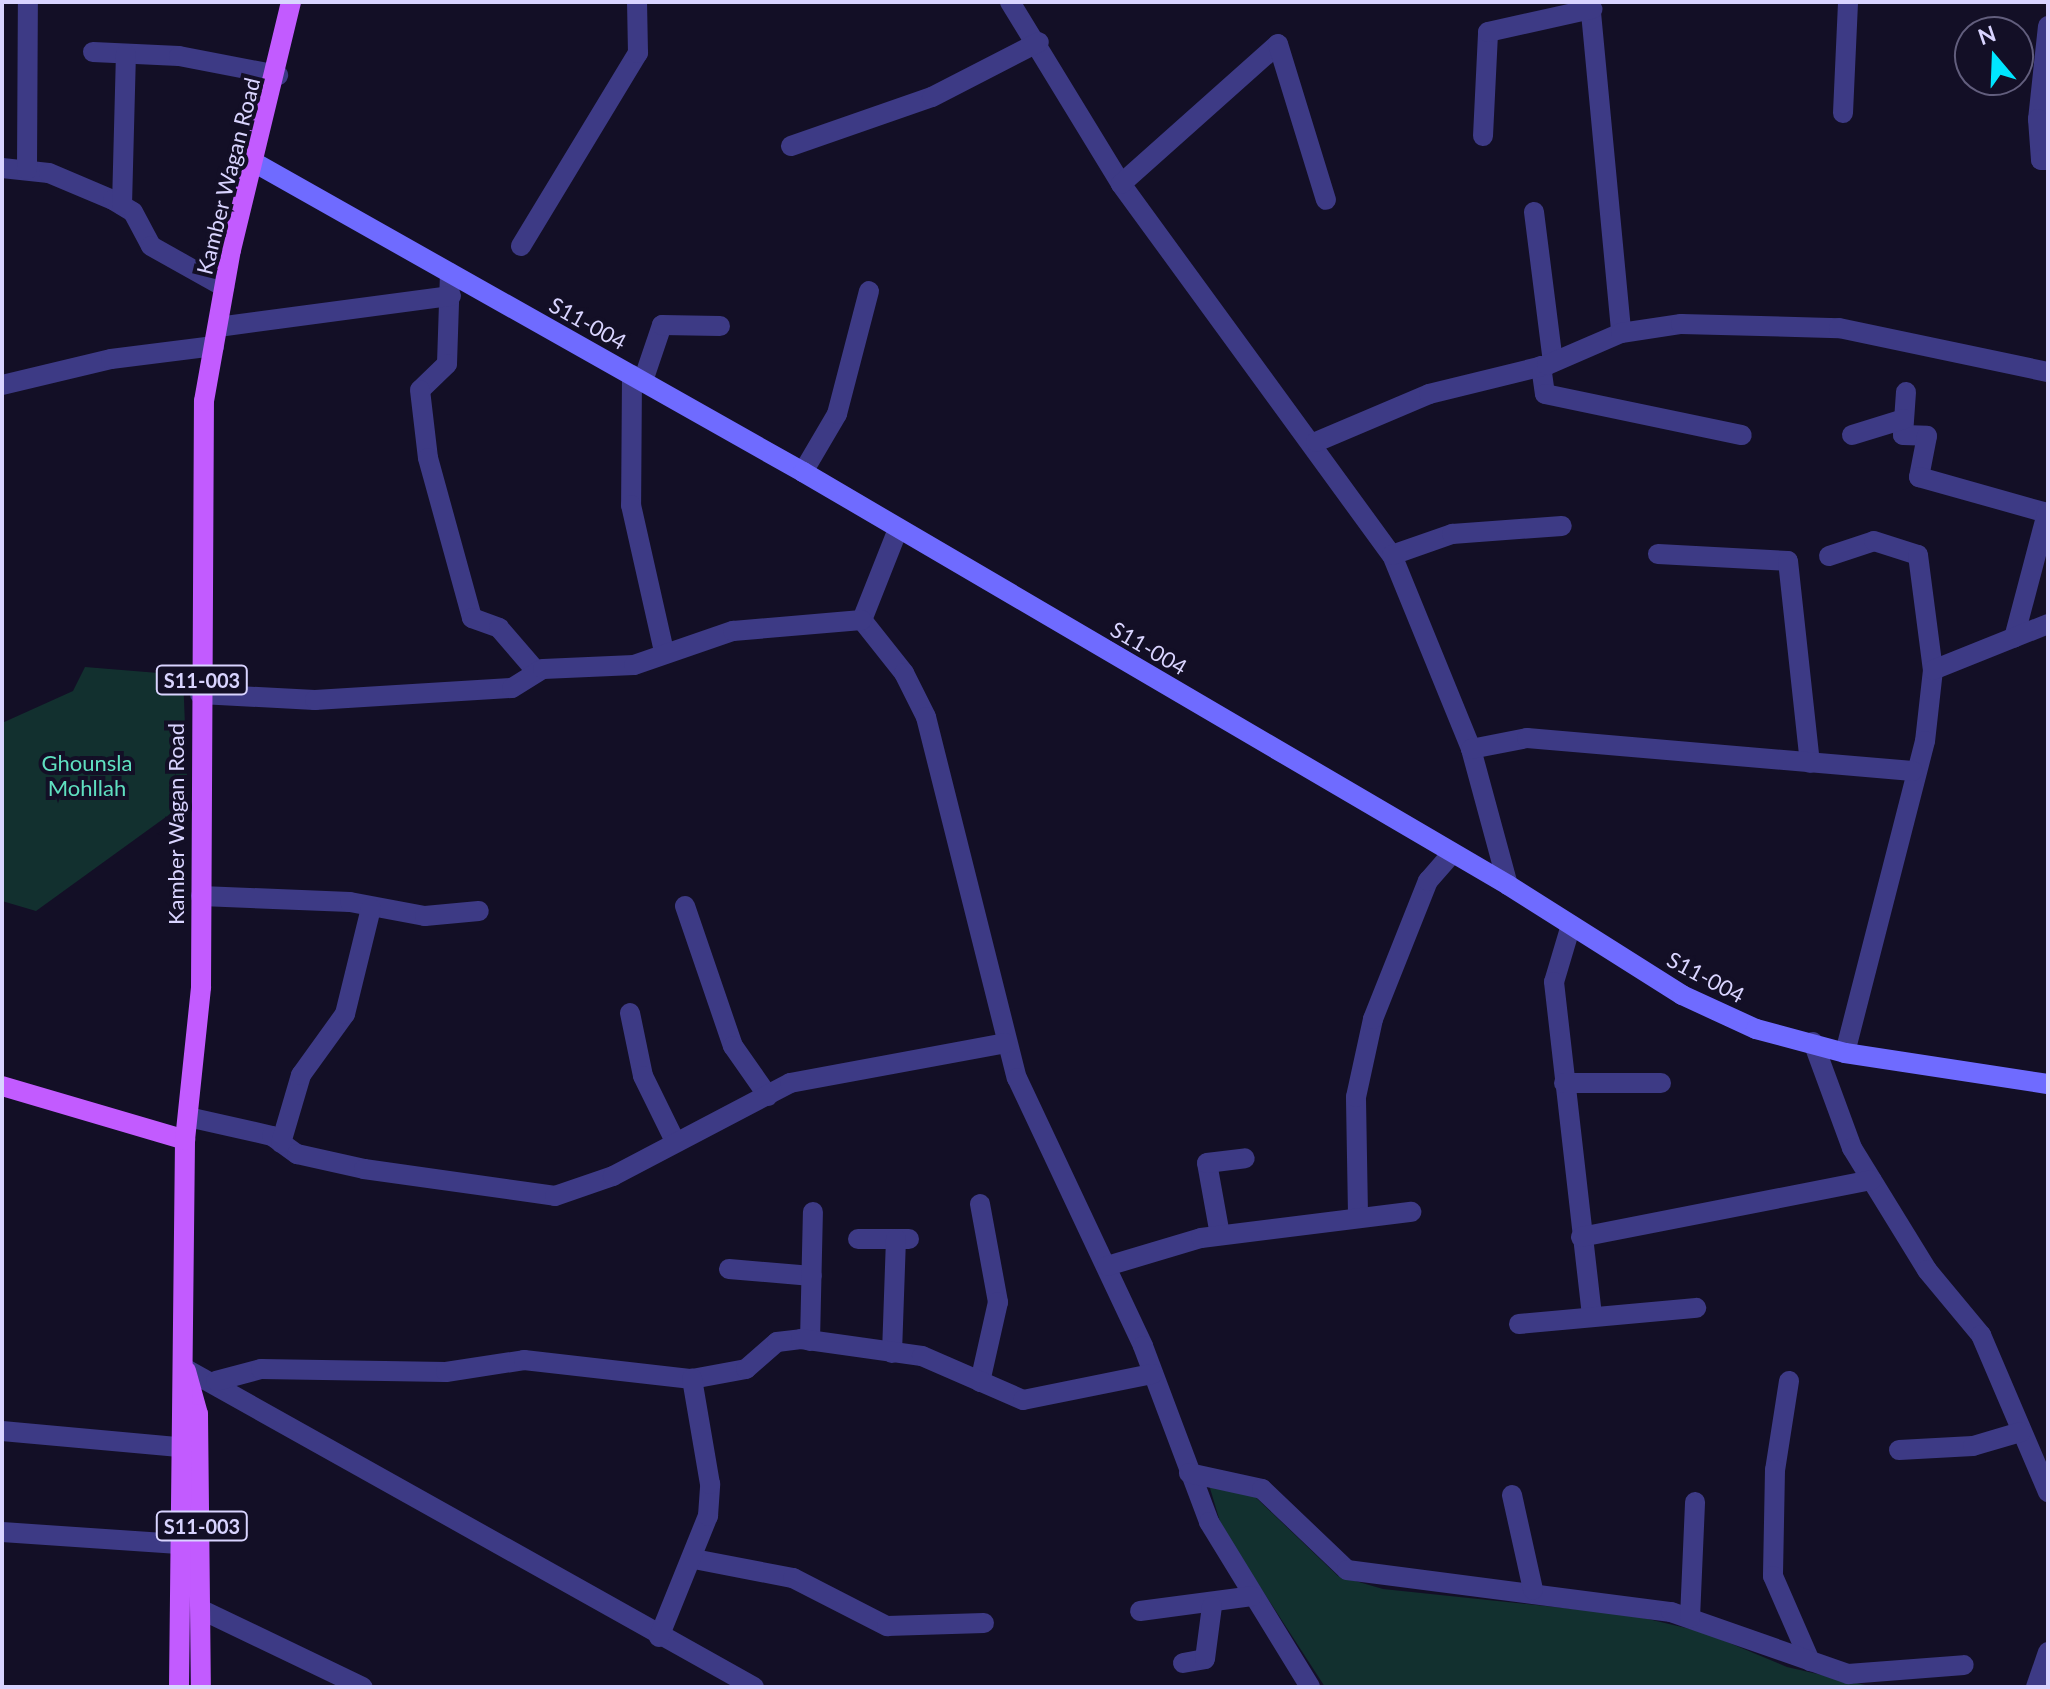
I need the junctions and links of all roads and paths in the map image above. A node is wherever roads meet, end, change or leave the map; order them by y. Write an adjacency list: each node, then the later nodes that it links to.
1 (28, 2): 18 (street)
2 (291, 2): 11 (main road, Kamber Wagan Road / S11-003)
3 (637, 2): 23 (street)
4 (1010, 2): 8 (street)
5 (1848, 2): 12 (street)
6 (1591, 6): 13 (street); 29 (street)
7 (2048, 26): 15 (street)
8 (1039, 42): 14 (street); 19 (street)
9 (93, 52): 10 (street)
10 (126, 54): 11 (street); 21 (street)
11 (278, 75): 16 (main road, Kamber Wagan Road / S11-003)
12 (1843, 113)
13 (1483, 136)
14 (791, 146)
15 (2048, 160)
16 (257, 164): 24 (street, S11-004); 25 (main road, Kamber Wagan Road / S11-003)
17 (2, 168): 18 (street)
18 (27, 170): 21 (street)
19 (1121, 184): 20 (street); 39 (street)
20 (1326, 200)
21 (122, 205): 25 (street)
22 (1534, 212): 31 (street)
23 (521, 246)
24 (450, 273): 27 (street); 33 (street, S11-004)
25 (224, 287): 30 (main road, Kamber Wagan Road / S11-003)
26 (869, 291): 40 (street)
27 (451, 296): 30 (street); 51 (street)
28 (720, 326): 33 (street)
29 (1621, 333): 31 (street); 32 (street)
30 (216, 336): 34 (street); 52 (main road, Kamber Wagan Road / S11-003)
31 (1547, 364): 37 (street); 39 (street)
32 (2048, 372)
33 (637, 378): 40 (street, S11-004); 49 (street)
34 (2, 385)
35 (1906, 392): 36 (street)
36 (1904, 419): 38 (street); 48 (street)
37 (1742, 435)
38 (1852, 435)
39 (1316, 442): 44 (street)
40 (803, 472): 42 (street, S11-004)
41 (1562, 526): 44 (street)
42 (898, 529): 46 (street); 56 (street, S11-004)
43 (1658, 554): 54 (street)
44 (1392, 555): 53 (street)
45 (1829, 556): 50 (street)
46 (862, 620): 49 (street); 65 (street)
47 (2048, 624): 48 (street)
48 (2014, 638): 50 (street)
49 (664, 652): 51 (street)
50 (1933, 670): 55 (street)
51 (537, 672): 52 (street)
52 (200, 694): 58 (main road, Kamber Wagan Road / S11-003)
53 (1471, 749): 54 (street); 57 (street)
54 (1810, 763): 55 (street)
55 (1913, 771): 66 (street)
56 (1452, 853): 57 (street, S11-004); 81 (street)
57 (1508, 885): 62 (street, S11-004)
58 (201, 896): 60 (street); 72 (main road, Kamber Wagan Road / S11-003)
59 (685, 906): 71 (street)
60 (371, 908): 61 (street); 75 (street)
61 (479, 911)
62 (1571, 925): 64 (street, S11-004); 67 (street)
63 (630, 1013): 73 (street)
64 (1813, 1042): 66 (street, S11-004); 77 (street)
65 (1005, 1043): 71 (street); 85 (street)
66 (1845, 1053): 69 (street, S11-004)
67 (1564, 1083): 68 (street); 83 (street)
68 (1661, 1083)
69 (2048, 1084)
70 (2, 1086): 74 (main road)
71 (768, 1096): 73 (street)
72 (188, 1117): 74 (main road, Kamber Wagan Road / S11-003); 75 (street)
73 (674, 1139): 75 (street)
74 (185, 1140): 93 (main road, Kamber Wagan Road / S11-003)
75 (281, 1143)
76 (1245, 1158): 82 (street)
77 (1871, 1180): 83 (street); 100 (street)
78 (980, 1204): 98 (street)
79 (813, 1212): 87 (street)
80 (1411, 1212): 81 (street)
81 (1358, 1214): 82 (street)
82 (1220, 1235): 85 (street)
83 (1581, 1237): 89 (street)
84 (858, 1239): 92 (street)
85 (1107, 1266): 94 (street)
86 (729, 1269): 87 (street)
87 (812, 1276): 91 (street)
88 (1696, 1308): 89 (street)
89 (1592, 1317): 90 (street)
90 (1519, 1324)
91 (810, 1341): 92 (street); 95 (street)
92 (892, 1353): 98 (street)
93 (184, 1368): 96 (street); 101 (main road, Kamber Wagan Road / S11-003); 114 (main road, Kamber Wagan Road / S11-003)
94 (1152, 1374): 98 (street); 104 (street)
95 (692, 1379): 96 (street); 110 (street)
96 (216, 1381): 118 (street)
97 (1789, 1381): 120 (street)
98 (980, 1382)
99 (2, 1431): 101 (street)
100 (2021, 1432): 102 (street); 103 (street)
101 (179, 1447): 109 (main road, Kamber Wagan Road / S11-003)
102 (1899, 1450)
103 (2042, 1463): 105 (street)
104 (1189, 1473): 111 (street); 112 (street)
105 (2048, 1492)
106 (1512, 1495): 111 (street)
107 (1695, 1502): 116 (street)
108 (2, 1532): 109 (street)
109 (179, 1544): 123 (main road, Kamber Wagan Road / S11-003)
110 (694, 1559): 117 (street); 118 (street)
111 (1533, 1590): 116 (street)
112 (1252, 1596): 113 (street); 127 (street)
113 (1212, 1606): 115 (street); 121 (street)
114 (202, 1610): 124 (main road, Kamber Wagan Road / S11-003); 125 (street)
115 (1140, 1611)
116 (1690, 1618): 120 (street)
117 (984, 1623)
118 (659, 1637): 126 (street)
119 (2048, 1652): 128 (street)
120 (1810, 1661): 122 (street)
121 (1183, 1663)
122 (1964, 1665)
123 (179, 1687)
124 (201, 1687)
125 (363, 1687)
126 (754, 1687)
127 (1310, 1687)
128 (2036, 1687)

